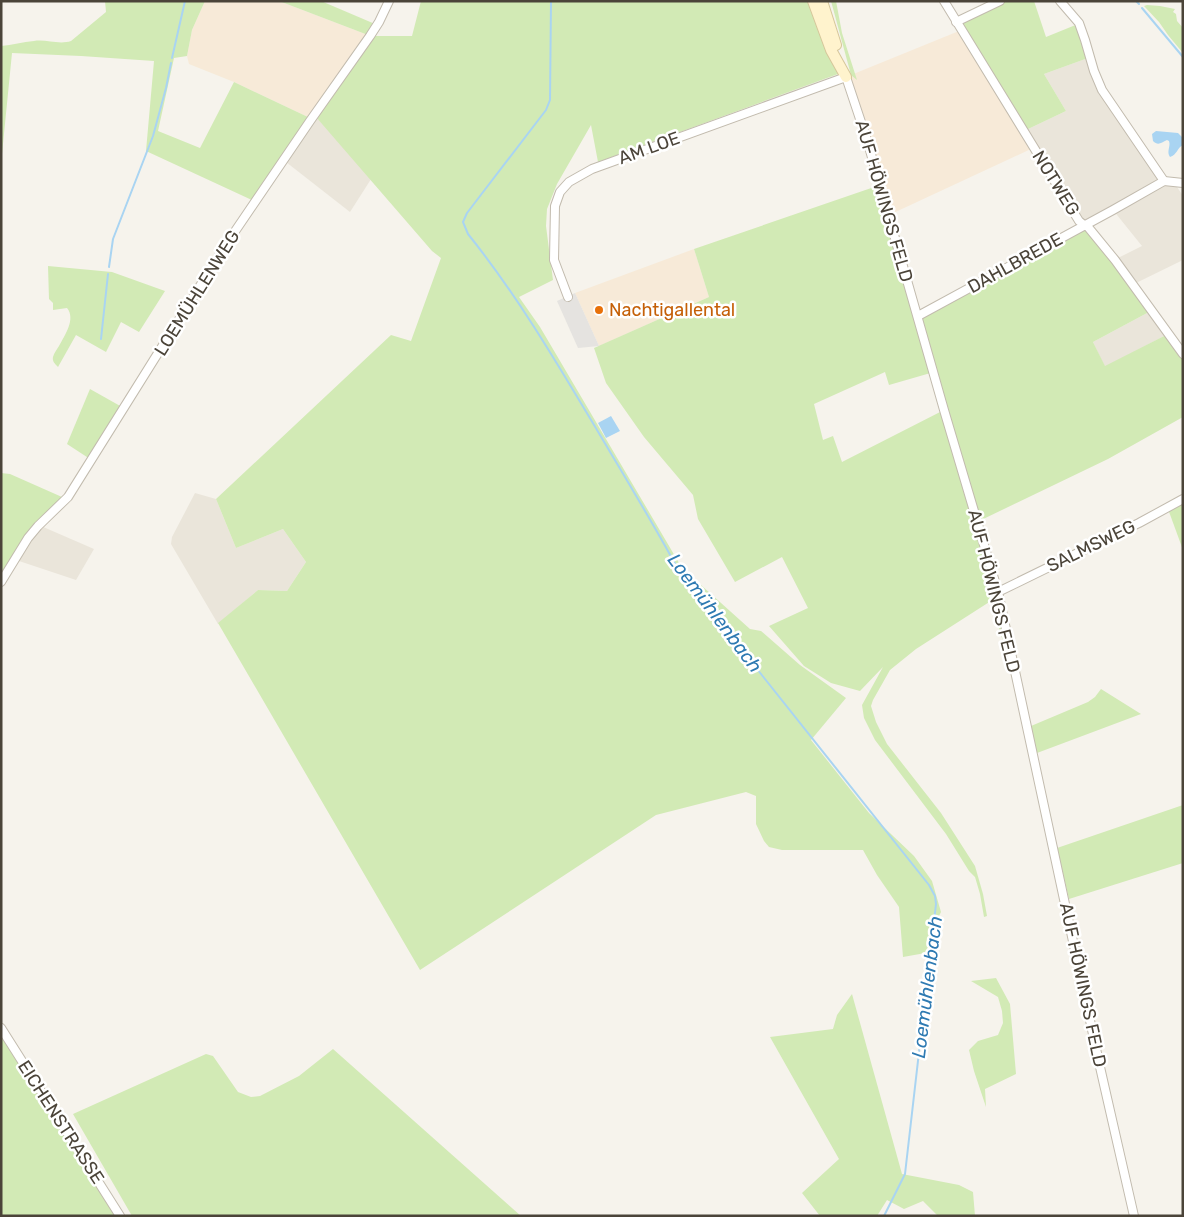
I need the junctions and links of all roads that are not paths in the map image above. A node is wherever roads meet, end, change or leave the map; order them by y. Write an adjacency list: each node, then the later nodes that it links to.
1 (389, 1): 16 (street, LOEMÜHLENWEG)
2 (813, 1): 8 (main road, AUF HÖWINGS FELD)
3 (822, 1): 8 (main road, AUF HÖWINGS FELD)
4 (944, 1): 7 (street, NOTWEG)
5 (1000, 1): 7 (street)
6 (1060, 1): 9 (street)
7 (956, 22): 11 (street, NOTWEG)
8 (846, 77): 12 (street, AM LOE); 13 (street, AUF HÖWINGS FELD)
9 (1164, 181): 10 (street); 11 (street, DAHLBREDE)
10 (1183, 183)
11 (1084, 225): 13 (street, DAHLBREDE); 14 (street, NOTWEG)
12 (568, 297)
13 (918, 316): 17 (street, AUF HÖWINGS FELD)
14 (1183, 354)
15 (1183, 500): 17 (street, SALMSWEG)
16 (1, 582)
17 (998, 592): 20 (street, AUF HÖWINGS FELD)
18 (1, 1028): 19 (street, EICHENSTRASSE)
19 (120, 1216)
20 (1134, 1216)

